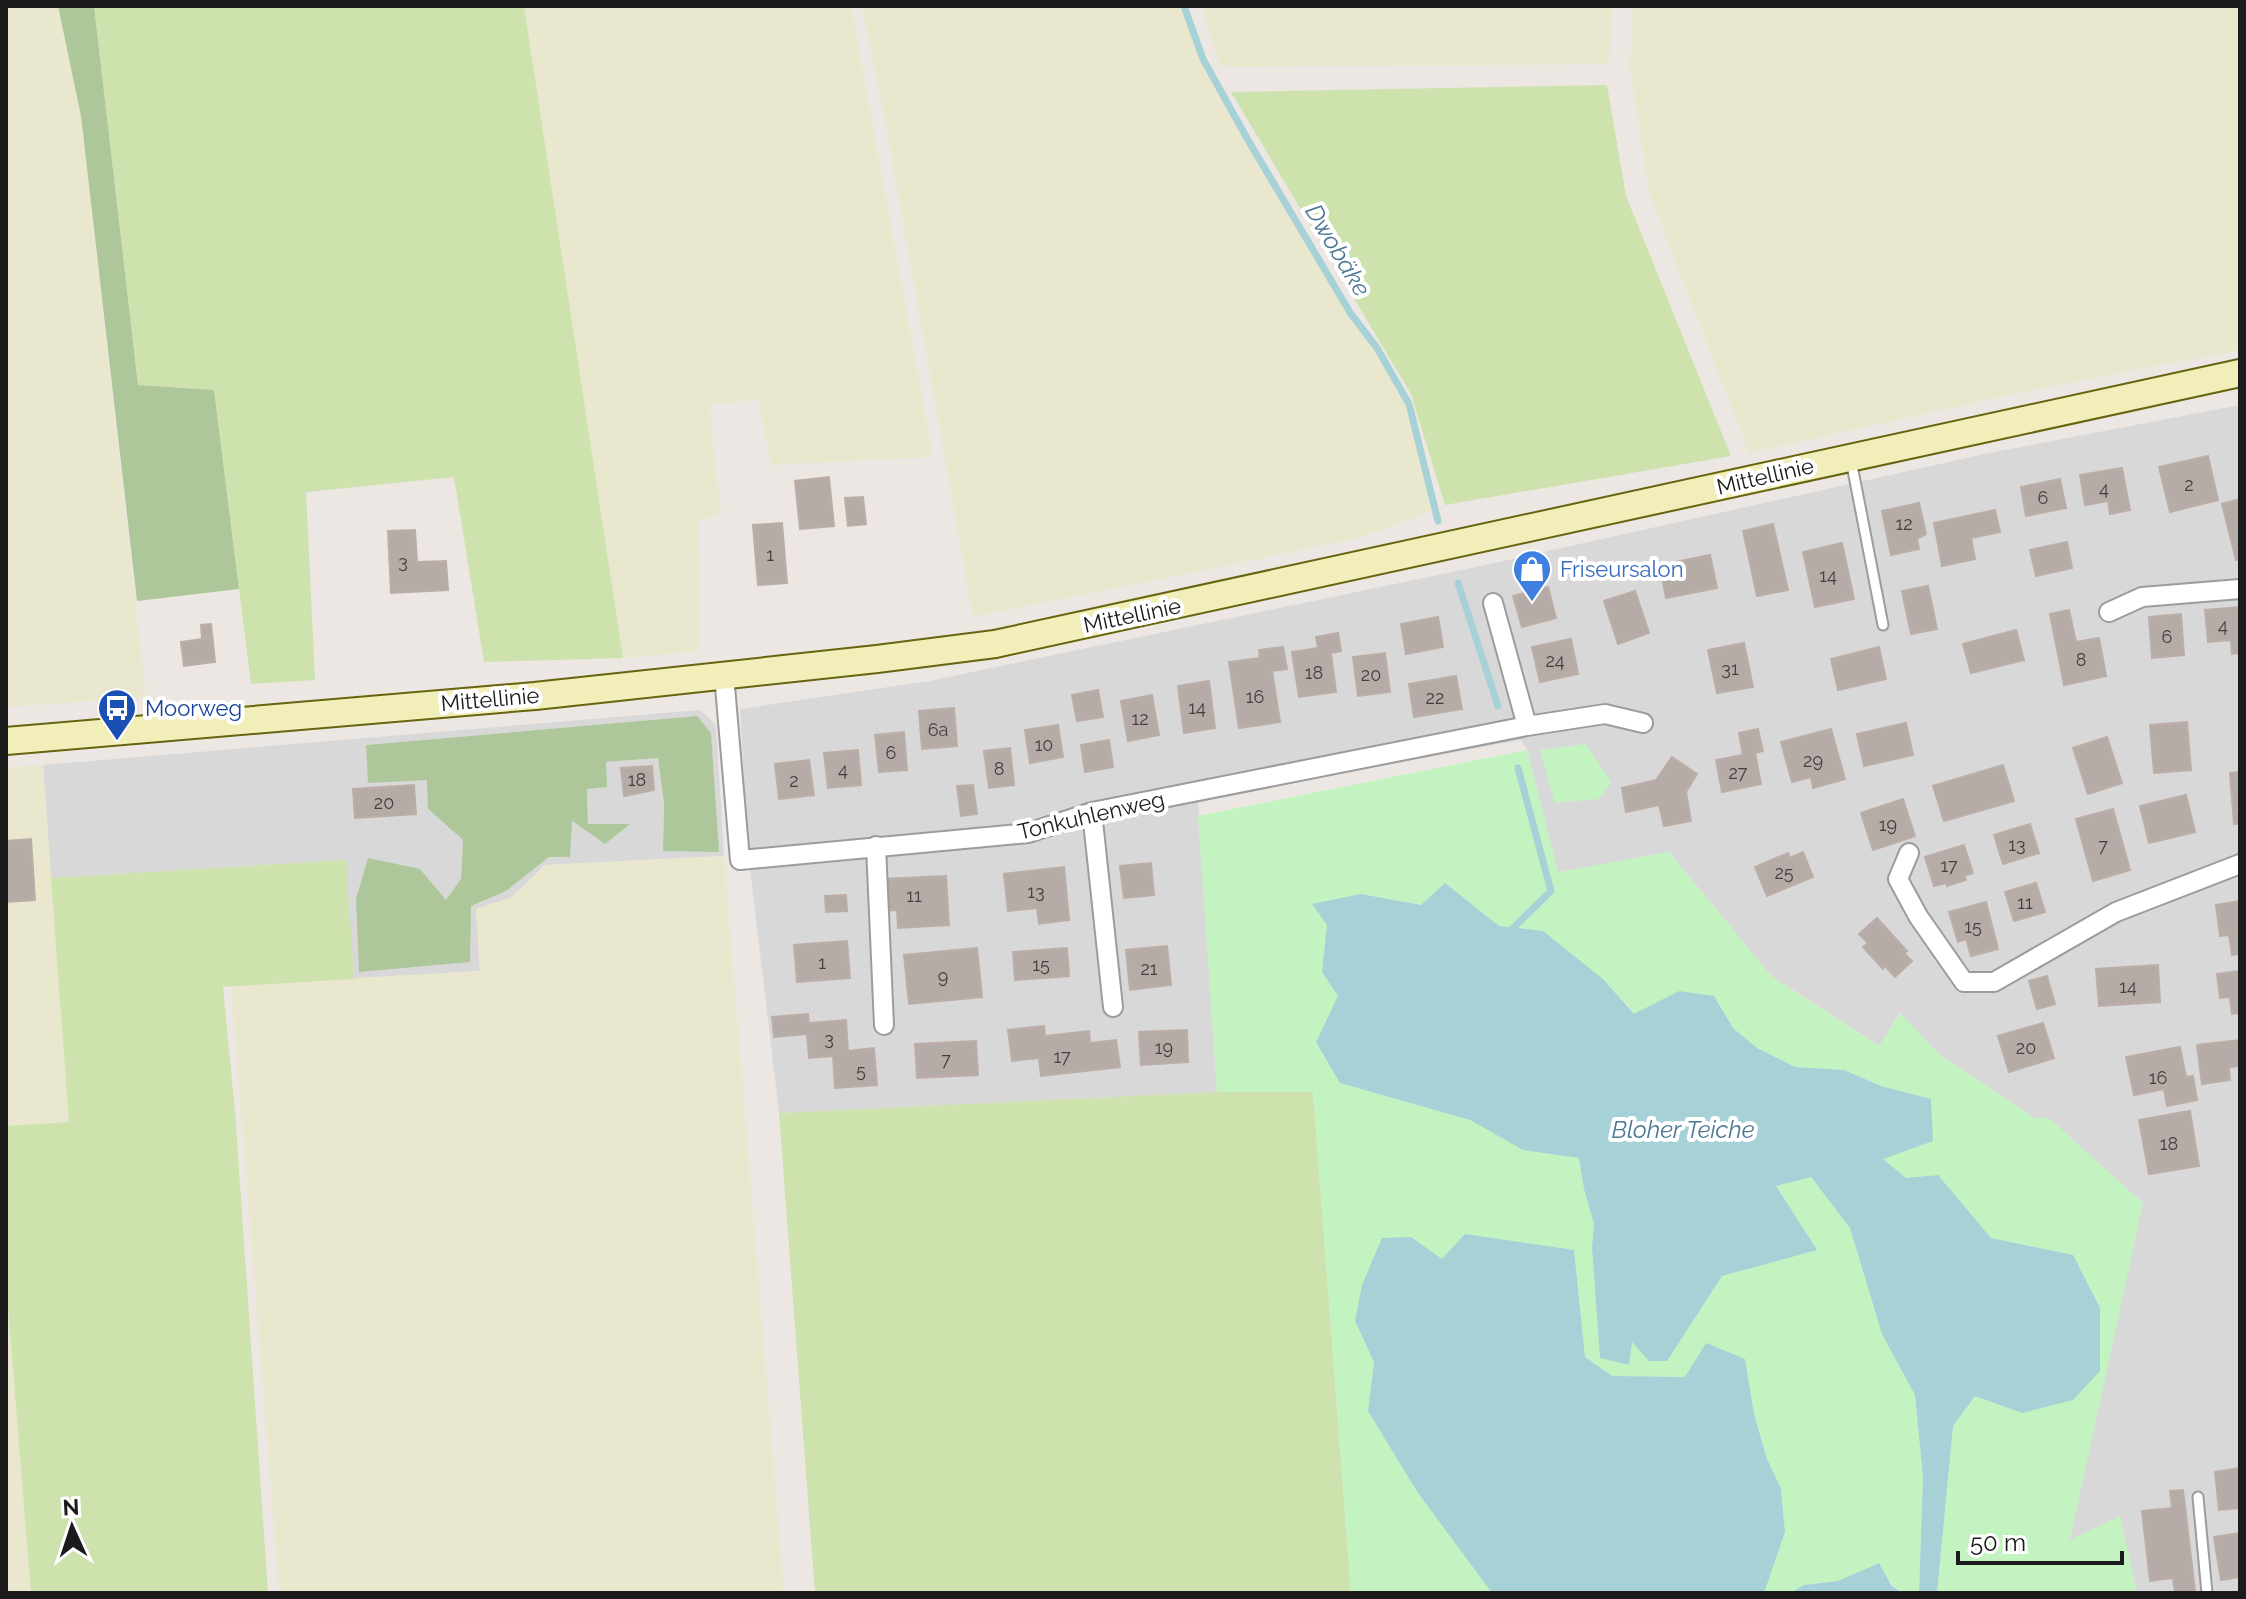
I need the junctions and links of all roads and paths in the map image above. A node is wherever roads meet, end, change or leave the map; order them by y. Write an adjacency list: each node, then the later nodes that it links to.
1 (2240, 373): 2 (street, Mittellinie)
2 (1850, 457): 6 (lane); 7 (street, Mittellinie)
3 (2240, 589): 5 (street)
4 (1493, 603): 9 (street)
5 (2109, 612)
6 (1883, 625)
7 (724, 675): 10 (street, Mittellinie); 12 (street, Tonkuhlenweg)
8 (1643, 723): 9 (street, Tonkuhlenweg)
9 (1527, 726): 11 (street, Tonkuhlenweg)
10 (6, 741)
11 (1092, 812): 12 (street, Tonkuhlenweg); 15 (street)
12 (876, 846): 16 (street)
13 (1909, 853): 14 (street)
14 (2240, 864)
15 (1113, 1007)
16 (884, 1025)
17 (2198, 1497): 18 (lane)
18 (2207, 1593)

